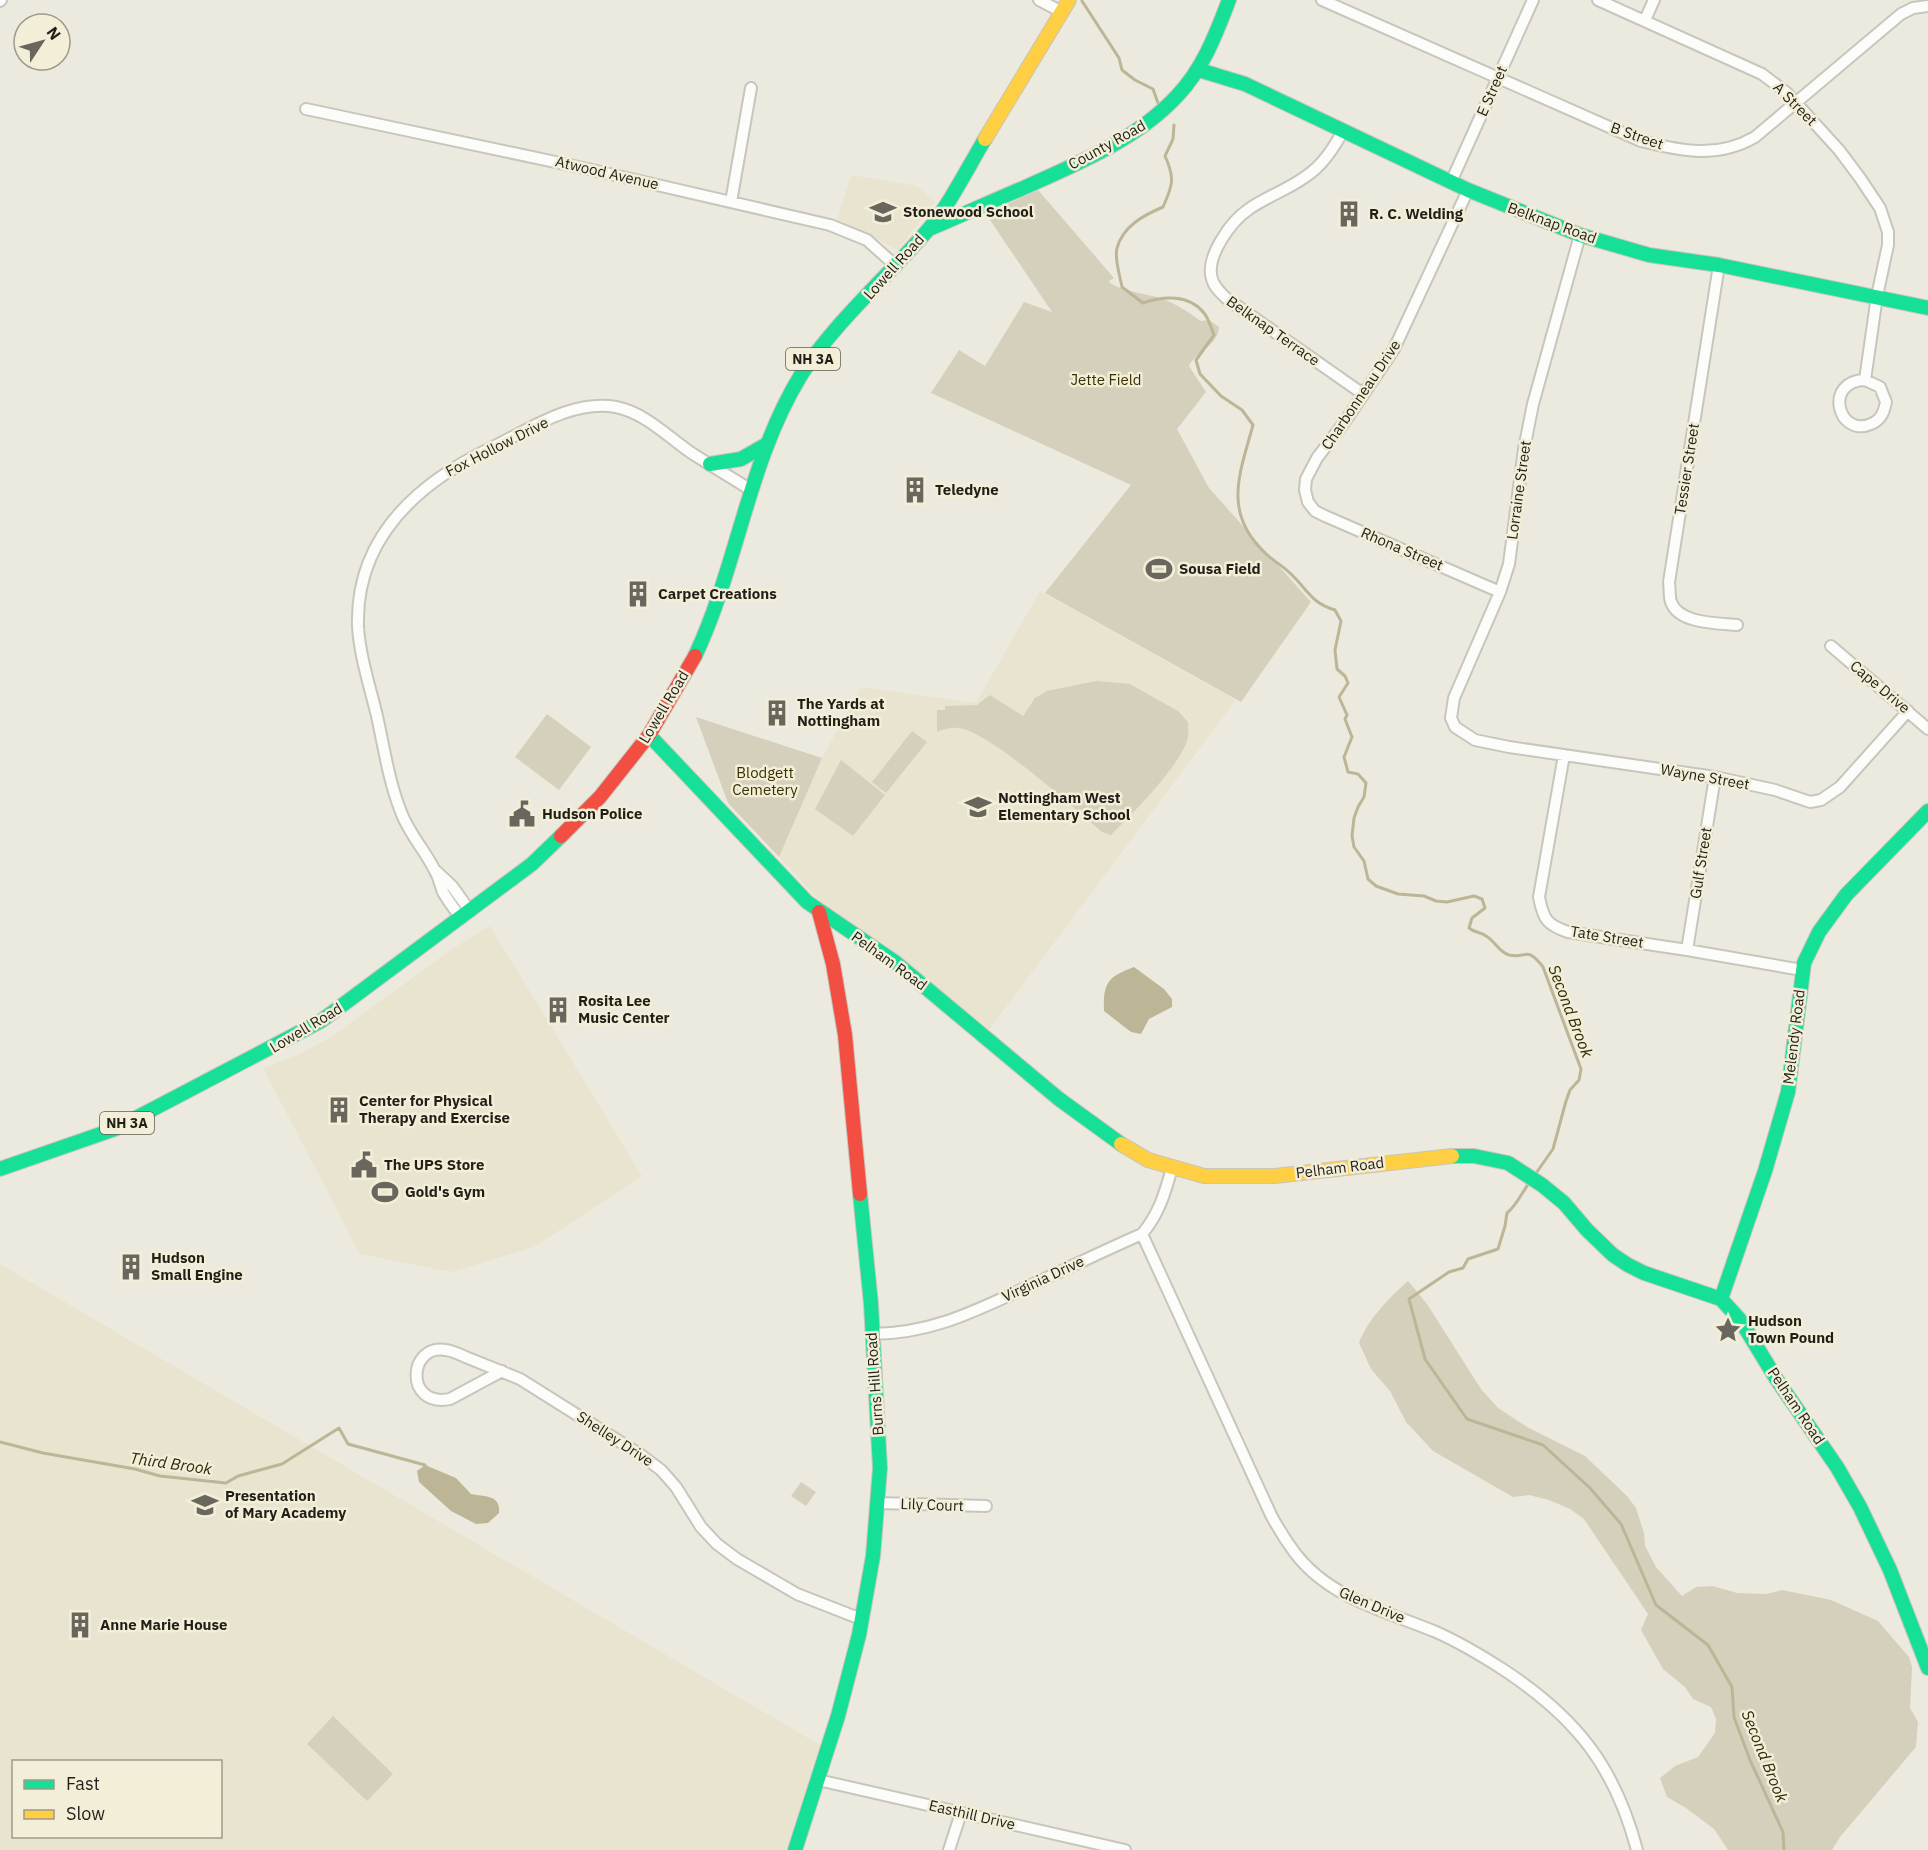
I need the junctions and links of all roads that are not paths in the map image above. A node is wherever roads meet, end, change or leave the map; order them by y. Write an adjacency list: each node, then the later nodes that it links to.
1 (1039, 0): 7 (street)
2 (1229, 0): 10 (street, County Road)
3 (1322, 0): 11 (street, B Street)
4 (1533, 0): 11 (street, E Street)
5 (1598, 0): 9 (street, A Street)
6 (1654, 0): 9 (street)
7 (1065, 6): 19 (street, Lowell Road / NH 3A)
8 (1928, 6): 13 (street, B Street)
9 (1645, 20): 13 (street, A Street)
10 (1198, 70): 15 (street, Belknap Road); 19 (street, County Road)
11 (1498, 78): 13 (street, B Street); 16 (street, E Street)
12 (751, 88): 18 (street)
13 (1796, 103): 23 (street, A Street)
14 (306, 109): 18 (street, Atwood Avenue)
15 (1342, 131): 16 (street, Belknap Road); 26 (street, Belknap Terrace)
16 (1451, 182): 17 (street, Belknap Road)
17 (1468, 190): 20 (street, Belknap Road); 26 (street, Charbonneau Drive)
18 (731, 201): 22 (street, Atwood Avenue)
19 (929, 229): 22 (street, Lowell Road / NH 3A)
20 (1580, 235): 21 (street, Belknap Road); 31 (street, Lorraine Street)
21 (1719, 264): 23 (street, Belknap Road); 32 (street, Tessier Street)
22 (896, 266): 27 (street, Lowell Road / NH 3A)
23 (1877, 296): 24 (street, Belknap Road); 25 (street, A Street)
24 (1928, 308)
25 (1865, 380): 25 (street)
26 (1363, 394): 30 (street, Charbonneau Drive)
27 (767, 444): 28 (street); 29 (street, Lowell Road / NH 3A)
28 (710, 464): 29 (street, Fox Hollow Drive); 42 (street, Fox Hollow Drive)
29 (751, 489): 36 (street, Lowell Road / NH 3A)
30 (1308, 502): 31 (street, Rhona Street)
31 (1500, 592): 37 (street, Lorraine Street)
32 (1737, 626)
33 (1831, 646): 34 (street, Cape Drive)
34 (1908, 711): 35 (street, Cape Drive); 39 (street, Wayne Street)
35 (1928, 729)
36 (649, 735): 41 (street, Pelham Road); 42 (street, Lowell Road / NH 3A)
37 (1464, 735): 38 (street, Wayne Street)
38 (1564, 755): 39 (street, Wayne Street); 43 (street, Tate Street)
39 (1715, 777): 43 (street, Gulf Street)
40 (1928, 811): 44 (street, Melendy Road)
41 (819, 912): 46 (street, Pelham Road); 49 (street, Burns Hill Road)
42 (466, 915): 45 (street, Lowell Road / NH 3A)
43 (1687, 950): 44 (street, Tate Street)
44 (1802, 970): 48 (street, Melendy Road)
45 (0, 1168)
46 (1172, 1168): 47 (street); 48 (street, Pelham Road)
47 (1142, 1234): 49 (street, Virginia Drive); 60 (street, Glen Drive)
48 (1721, 1299): 54 (street, Pelham Road)
49 (871, 1334): 51 (street, Burns Hill Road)
50 (502, 1371): 50 (street, Shelley Drive); 53 (street, Shelley Drive)
51 (878, 1503): 52 (street, Lily Court); 53 (street, Burns Hill Road)
52 (986, 1506)
53 (861, 1618): 55 (street, Burns Hill Road)
54 (1928, 1668)
55 (818, 1780): 56 (street, Easthill Drive); 57 (street, Burns Hill Road)
56 (961, 1813): 58 (street); 59 (street, Easthill Drive)
57 (795, 1850)
58 (949, 1850)
59 (1125, 1850)
60 (1637, 1850)

